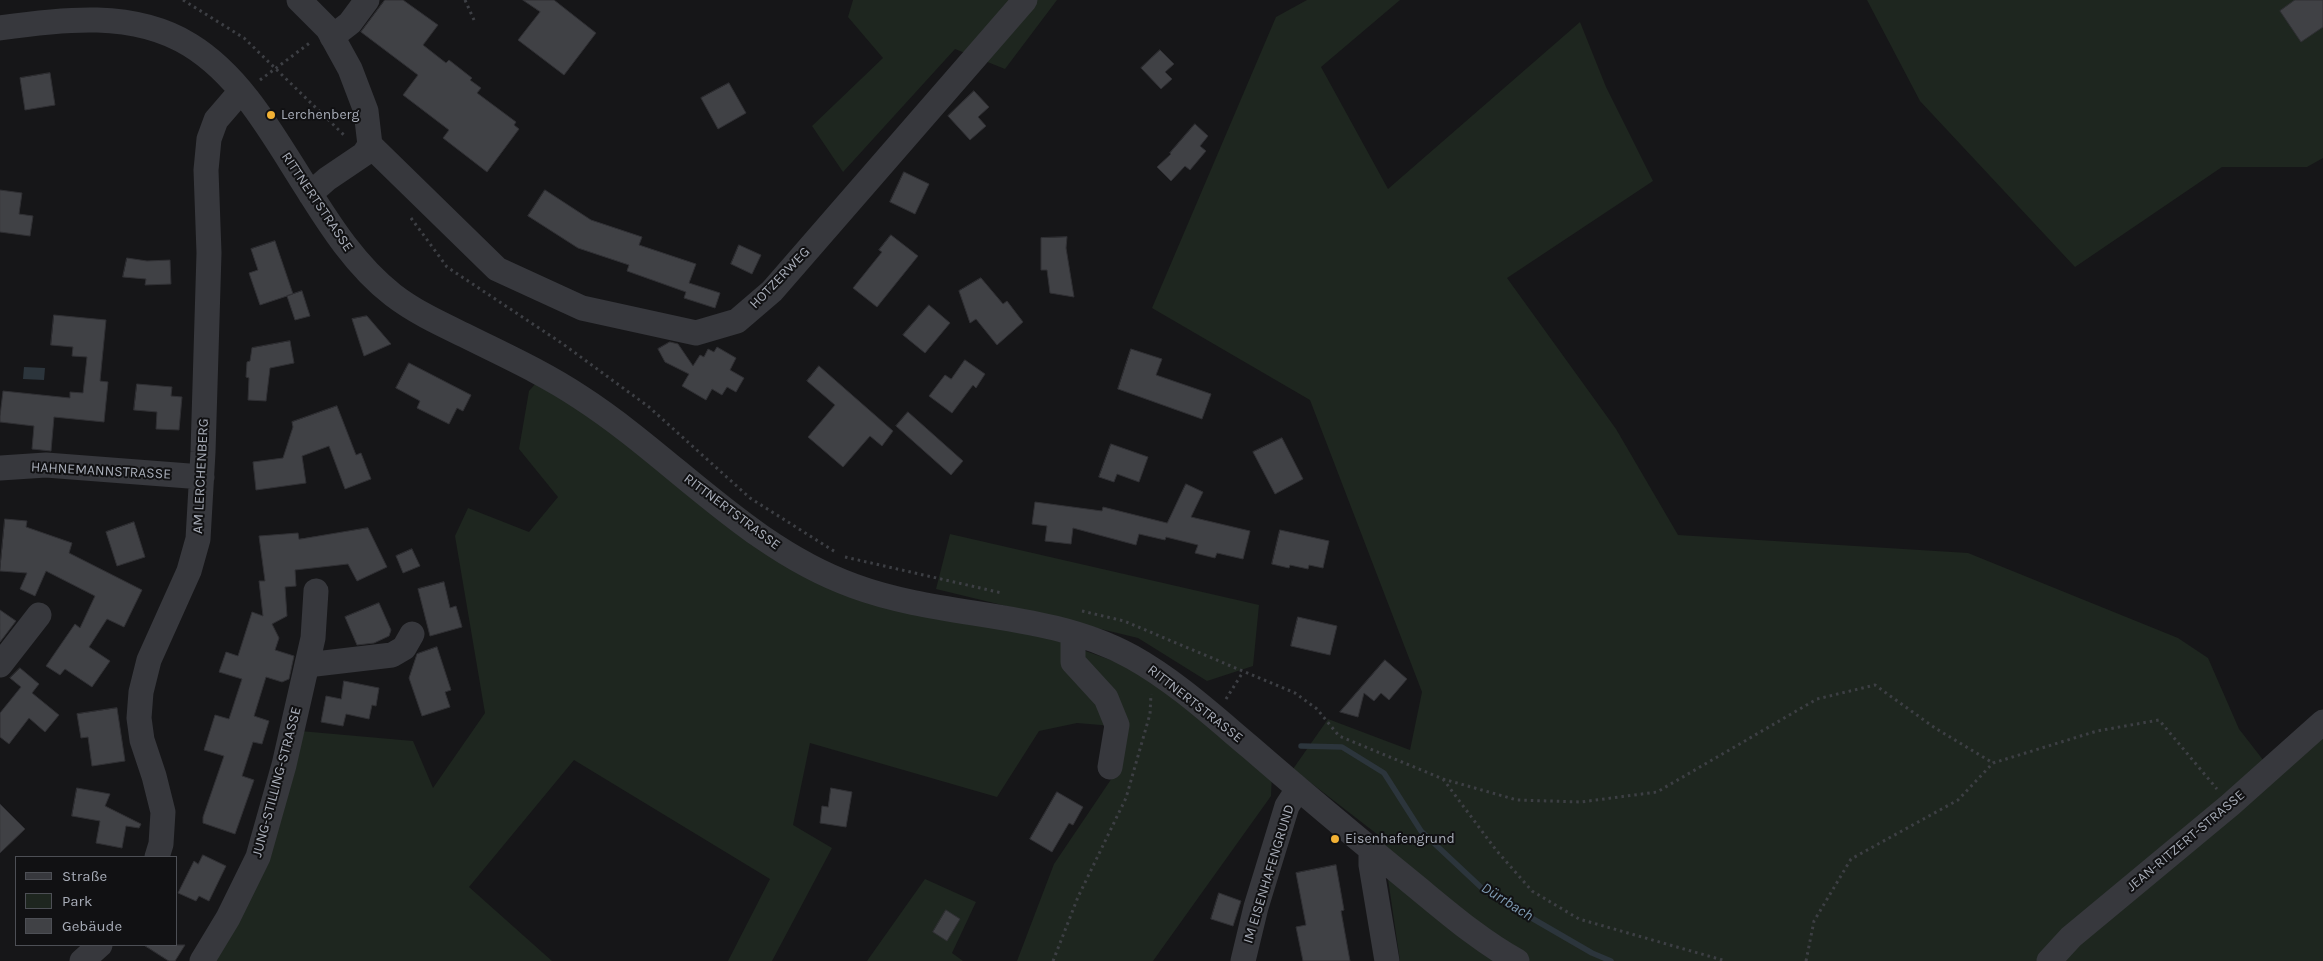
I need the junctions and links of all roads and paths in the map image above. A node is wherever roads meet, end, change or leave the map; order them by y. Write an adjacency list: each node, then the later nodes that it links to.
1 (183, 0): 9 (path)
2 (299, 0): 8 (street)
3 (367, 0): 8 (street)
4 (465, 0): 6 (path)
5 (1025, 0): 11 (street, HOTZERWEG)
6 (474, 20)
7 (0, 28): 10 (street, RITTNERTSTRASSE)
8 (330, 33): 9 (path); 11 (street)
9 (277, 69): 11 (path)
10 (241, 91): 12 (street, RITTNERTSTRASSE); 15 (street, AM LERCHENBERG)
11 (367, 150): 12 (street)
12 (310, 194): 19 (street, RITTNERTSTRASSE)
13 (406, 212): 17 (path)
14 (0, 468): 15 (street, HAHNEMANNSTRASSE)
15 (202, 477): 33 (street, AM LERCHENBERG)
16 (316, 591): 22 (street, JUNG-STILLING-STRASSE)
17 (1010, 595)
18 (40, 614): 21 (street)
19 (1075, 622): 23 (street, RITTNERTSTRASSE); 24 (path); 28 (street)
20 (412, 634): 22 (street)
21 (0, 665)
22 (307, 665): 36 (street, JUNG-STILLING-STRASSE)
23 (1153, 669): 25 (street, RITTNERTSTRASSE); 37 (path)
24 (1242, 672): 25 (path); 29 (path)
25 (1215, 717): 30 (street, RITTNERTSTRASSE)
26 (2323, 722): 31 (street, JEAN-RITZERT-STRASSE)
27 (1993, 763): 29 (path); 31 (path); 42 (path)
28 (1110, 767)
29 (1443, 779): 41 (path)
30 (1298, 789): 32 (street, RITTNERTSTRASSE); 38 (street, IM EISENHAFENGRUND)
31 (2230, 805): 43 (street, JEAN-RITZERT-STRASSE)
32 (1371, 850): 39 (street); 40 (street, RITTNERTSTRASSE)
33 (156, 856)
34 (99, 946): 35 (street)
35 (82, 961)
36 (202, 961)
37 (1053, 961)
38 (1243, 961)
39 (1387, 961)
40 (1517, 961)
41 (1726, 961)
42 (1806, 961)
43 (2049, 961)

